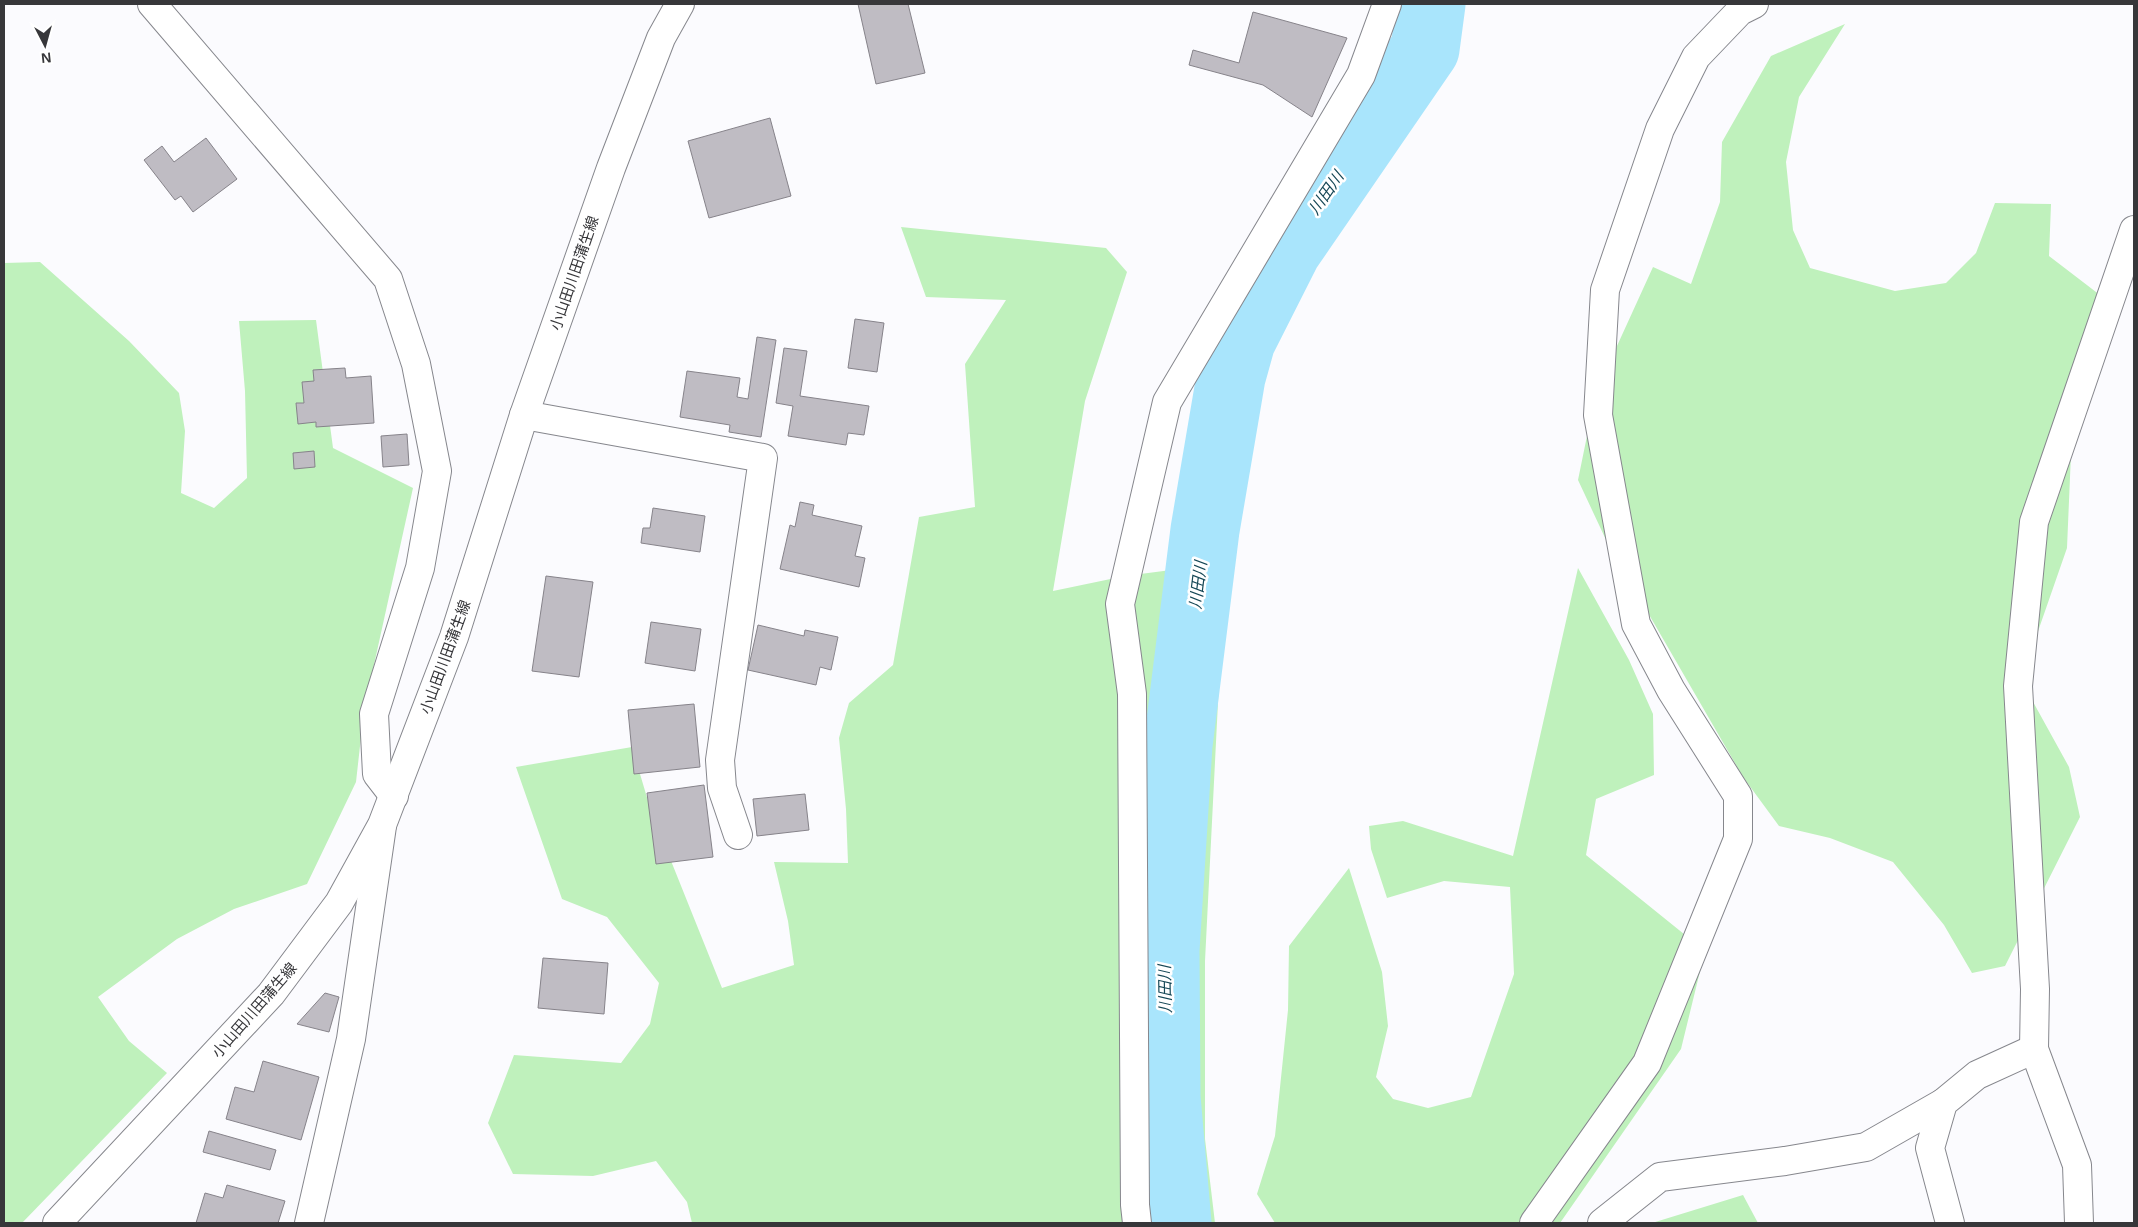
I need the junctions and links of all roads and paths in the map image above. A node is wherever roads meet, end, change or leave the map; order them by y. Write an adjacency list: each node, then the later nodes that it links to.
1 (152, 4): 7 (street)
2 (680, 4): 6 (street, 小山田川田蒲生線)
3 (1387, 4): 14 (street)
4 (1754, 4): 15 (street)
5 (2134, 230): 10 (street)
6 (524, 415): 7 (street, 小山田川田蒲生線); 9 (street)
7 (394, 796): 8 (street, 小山田川田蒲生線)
8 (382, 825): 12 (street, 小山田川田蒲生線); 13 (street)
9 (738, 835)
10 (2034, 1049): 11 (street); 18 (street)
11 (1943, 1103): 16 (street); 17 (street)
12 (57, 1223)
13 (309, 1223)
14 (1137, 1223)
15 (1534, 1223)
16 (1602, 1223)
17 (1950, 1223)
18 (2079, 1223)

